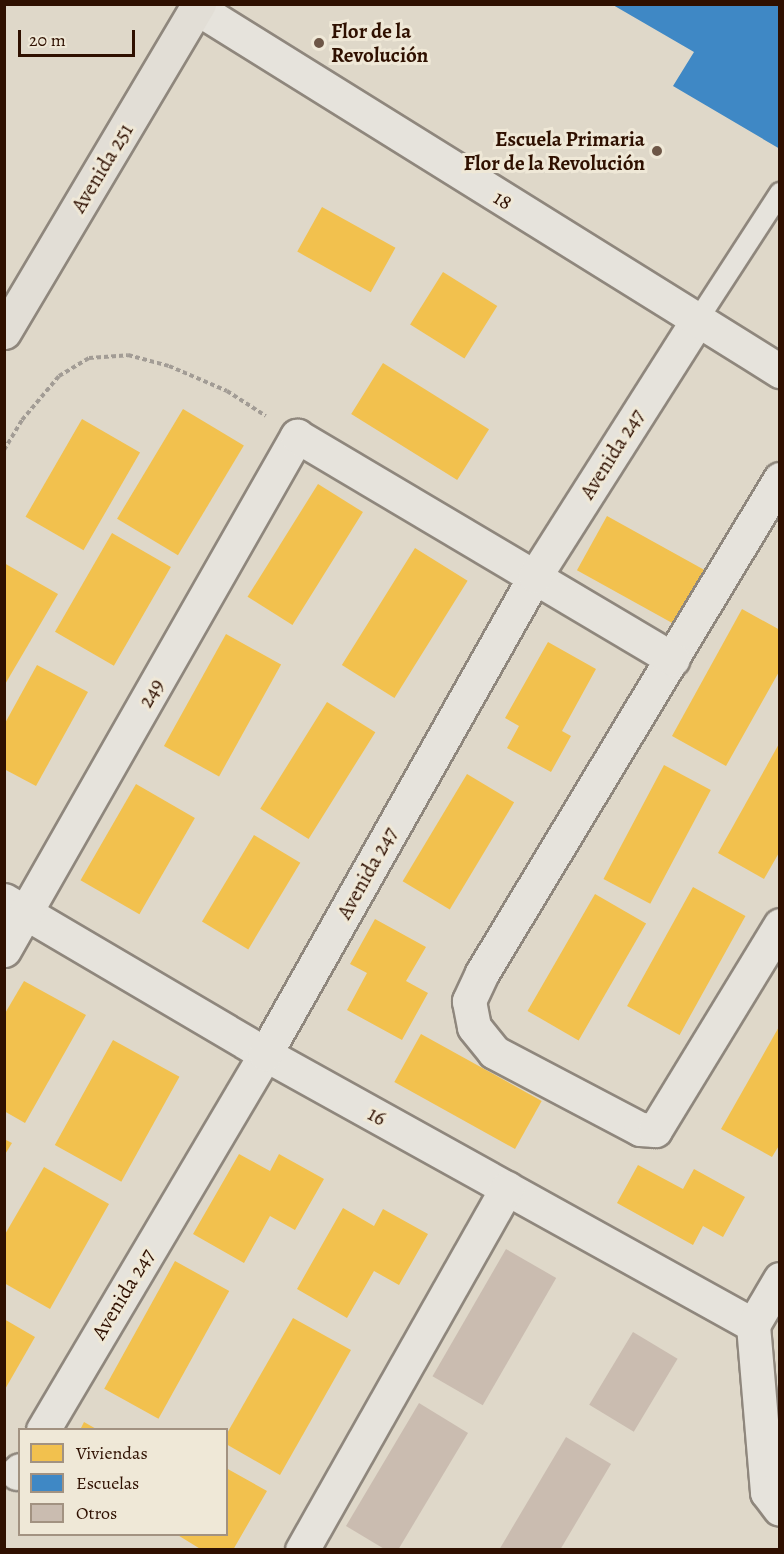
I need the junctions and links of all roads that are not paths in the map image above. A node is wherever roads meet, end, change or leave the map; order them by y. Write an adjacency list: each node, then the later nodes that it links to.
1 (198, 6): 3 (street, 18); 4 (main road, Avenida 251)
2 (780, 193): 3 (lane)
3 (696, 321): 5 (street, 18); 7 (street, Avenida 247)
4 (4, 332)
5 (780, 371)
6 (780, 479): 8 (street)
7 (535, 576): 8 (street); 9 (street, 249); 12 (street, Avenida 247)
8 (673, 659): 10 (street)
9 (15, 906): 11 (street, 249); 12 (street, 16)
10 (780, 925)
11 (4, 950)
12 (266, 1054): 13 (street, 16); 16 (street, Avenida 247)
13 (507, 1188): 15 (street, 16); 18 (street)
14 (780, 1279): 15 (street)
15 (753, 1325): 17 (street)
16 (44, 1428)
17 (780, 1509)
18 (302, 1550)

